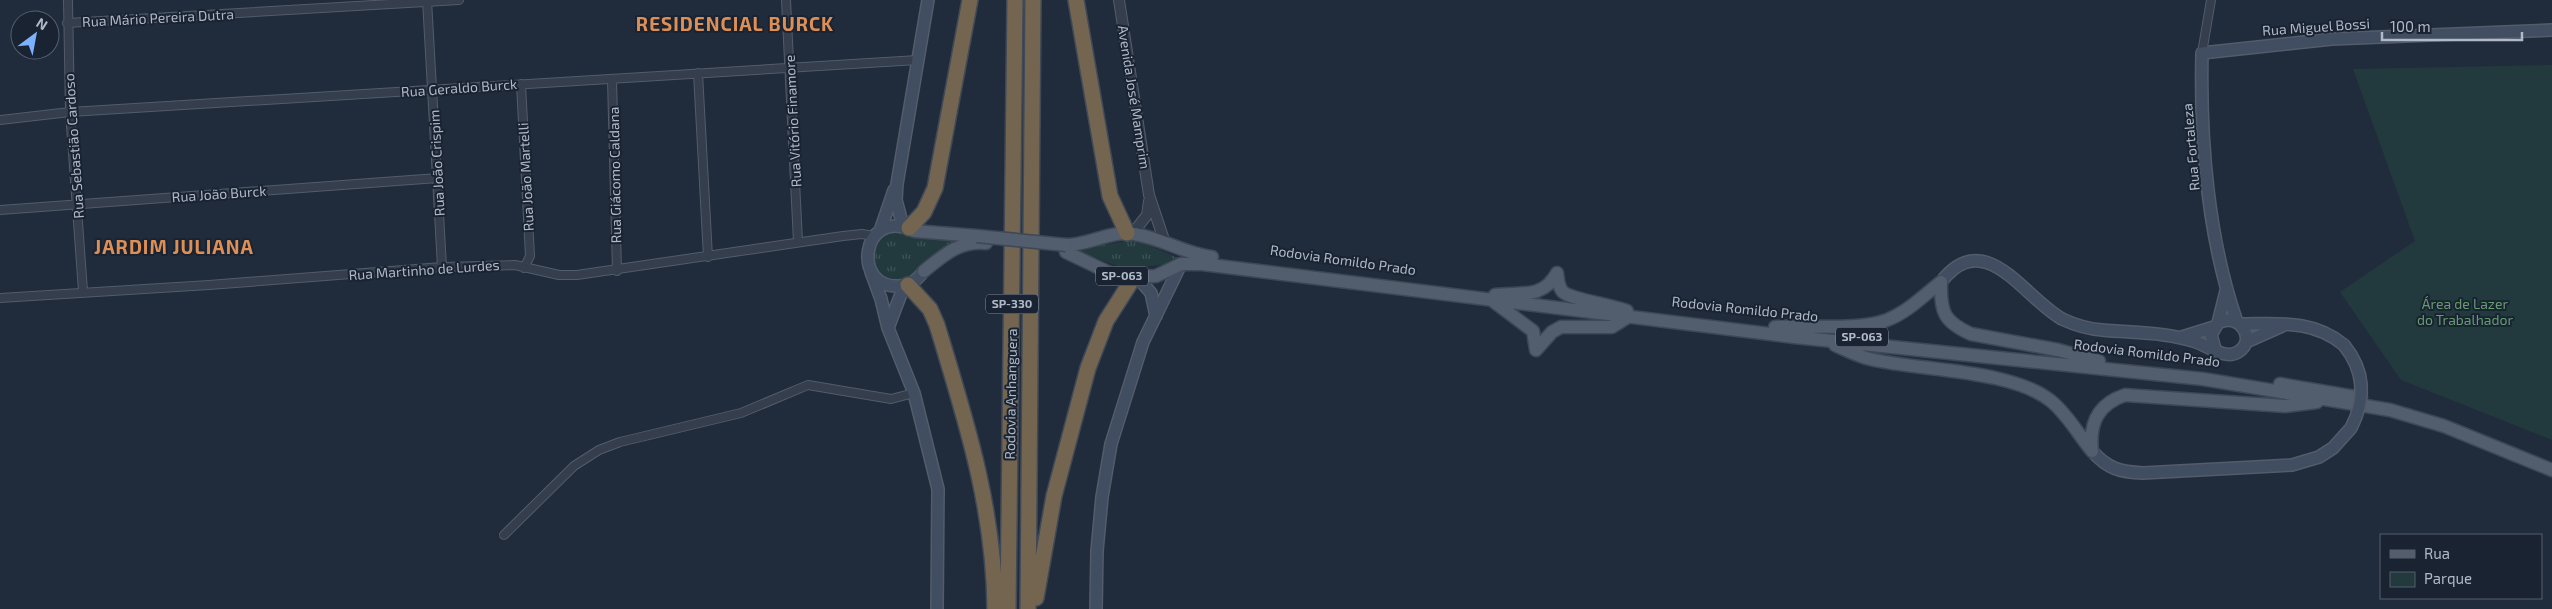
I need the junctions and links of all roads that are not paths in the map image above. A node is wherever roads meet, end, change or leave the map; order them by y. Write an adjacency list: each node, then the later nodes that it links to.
1 (68, 0): 12 (street, Rua Sebastião Cardoso)
2 (459, 0): 11 (street, Rua Mário Pereira Dutra)
3 (786, 0): 16 (street, Rua Vitório Finamore)
4 (928, 0): 15 (main road)
5 (970, 0): 28 (highway)
6 (1015, 0): 69 (highway, Rodovia Anhanguera / SP-330)
7 (1033, 0): 70 (highway, Rodovia Anhanguera / SP-330)
8 (1076, 0): 29 (highway)
9 (1119, 0): 25 (street, Avenida José Mamprim)
10 (2211, 0): 14 (street, Rua Fortaleza)
11 (427, 1): 12 (street, Rua Mário Pereira Dutra); 20 (street, Rua João Crispim)
12 (67, 24): 21 (street, Rua Sebastião Cardoso)
13 (2552, 30): 14 (main road, Rua Miguel Bossi)
14 (2202, 53): 46 (main road, Rua Fortaleza)
15 (918, 60): 16 (street, Rua Geraldo Burck); 24 (main road)
16 (790, 68): 17 (street, Rua Geraldo Burck); 32 (street, Rua Vitório Finamore)
17 (698, 73): 18 (street, Rua Geraldo Burck); 35 (street)
18 (612, 80): 19 (street, Rua Geraldo Burck); 39 (street, Rua Giácomo Caldana)
19 (521, 84): 20 (street, Rua Geraldo Burck); 38 (street, Rua João Martelli)
20 (433, 90): 21 (street, Rua Geraldo Burck); 23 (street, Rua João Crispim)
21 (70, 112): 22 (street, Rua Geraldo Burck); 26 (street, Rua Sebastião Cardoso)
22 (0, 120)
23 (438, 178): 26 (street, Rua João Burck); 37 (street, Rua João Crispim)
24 (897, 184): 28 (main road); 30 (main road)
25 (1149, 194): 29 (street, Avenida José Mamprim); 33 (street, Avenida José Mamprim)
26 (78, 204): 27 (street, Rua João Burck); 45 (street, Rua Sebastião Cardoso)
27 (0, 210)
28 (909, 228): 30 (main road); 31 (main road, SP-063)
29 (1130, 233): 33 (main road, SP-063); 34 (main road, SP-063)
30 (877, 234): 32 (street, Rua Martinho de Lurdes); 41 (main road)
31 (981, 240): 34 (main road, SP-063); 40 (main road, SP-063)
32 (798, 242): 35 (street, Rua Martinho de Lurdes)
33 (1165, 243): 48 (main road, Rodovia Romildo Prado / SP-063)
34 (1066, 248): 42 (main road, SP-063)
35 (708, 257): 39 (street, Rua Martinho de Lurdes)
36 (1181, 264): 42 (main road, SP-063); 48 (main road, Rodovia Romildo Prado / SP-063); 50 (main road)
37 (442, 267): 38 (street, Rua Martinho de Lurdes); 45 (street, Rua Martinho de Lurdes)
38 (524, 268): 39 (street, Rua Martinho de Lurdes)
39 (617, 271)
40 (924, 271): 44 (main road)
41 (871, 272): 44 (main road); 55 (main road)
42 (1136, 277): 50 (main road); 71 (highway)
43 (1941, 282): 54 (main road); 56 (main road); 60 (main road)
44 (906, 285): 55 (main road); 68 (highway)
45 (83, 291): 47 (street, Rua Martinho de Lurdes)
46 (2226, 292): 51 (main road, Rua Fortaleza); 53 (main road, Rua Fortaleza)
47 (0, 298)
48 (1494, 298): 49 (main road, Rodovia Romildo Prado / SP-063); 49 (main road); 49 (main road)
49 (1628, 314): 54 (main road, Rodovia Romildo Prado / SP-063); 57 (main road, Rodovia Romildo Prado / SP-063)
50 (1156, 316): 72 (main road)
51 (2239, 323): 52 (main road); 53 (main road); 58 (main road)
52 (2288, 323): 58 (main road); 63 (main road, bridge)
53 (2216, 325): 56 (main road); 59 (main road)
54 (1775, 327): 60 (main road, Rodovia Romildo Prado / SP-063)
55 (888, 328): 61 (main road)
56 (2182, 338): 59 (main road)
57 (1820, 339): 62 (main road, Rodovia Romildo Prado / SP-063); 63 (main road)
58 (2246, 342): 59 (main road)
59 (2215, 349)
60 (2109, 364): 64 (main road, Rodovia Romildo Prado / SP-063)
61 (914, 393): 66 (street); 67 (main road)
62 (2333, 401): 63 (main road); 65 (main road, Rodovia Romildo Prado / SP-063)
63 (2092, 451)
64 (2552, 463)
65 (2552, 470)
66 (504, 535)
67 (937, 609)
68 (995, 609)
69 (1008, 609)
70 (1028, 609)
71 (1034, 609)
72 (1096, 609)

